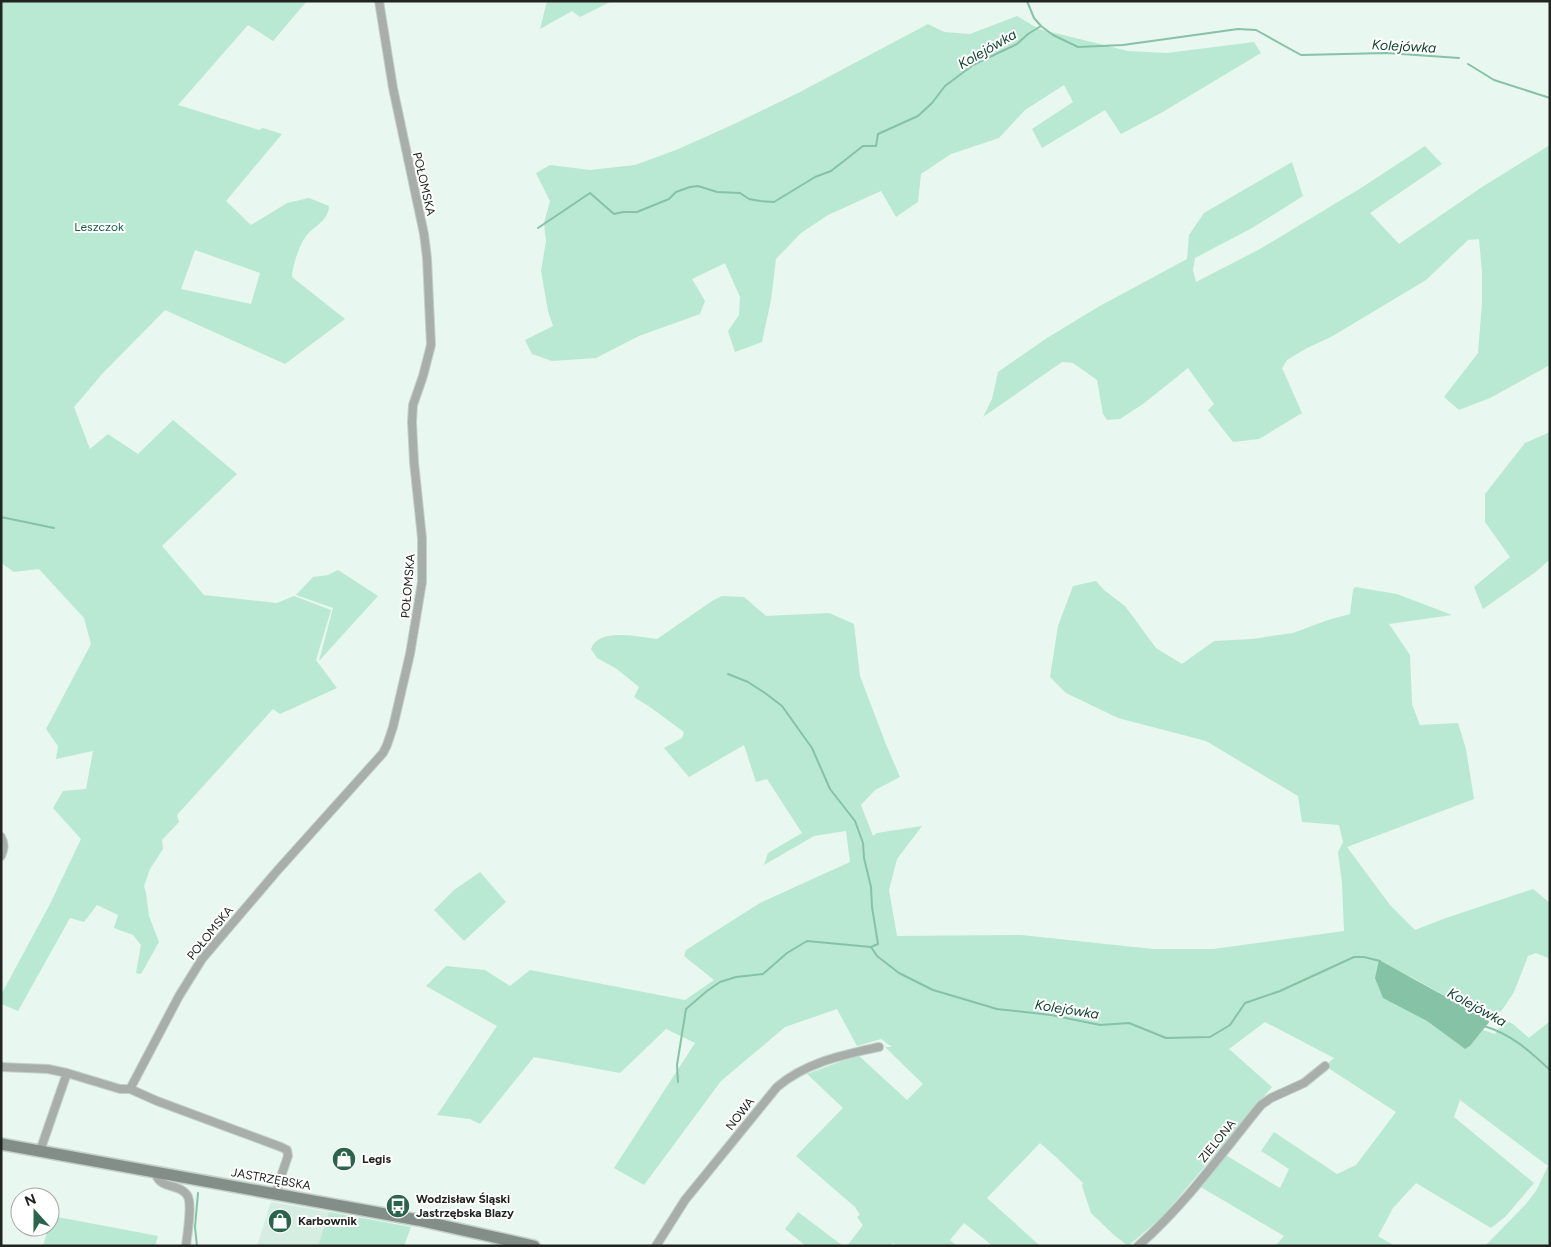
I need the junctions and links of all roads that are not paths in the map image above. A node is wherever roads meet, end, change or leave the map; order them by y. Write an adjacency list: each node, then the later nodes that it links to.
1 (380, 1): 8 (street, POŁOMSKA)
2 (1, 837): 3 (street)
3 (1, 856)
4 (879, 1047): 16 (street, NOWA)
5 (1325, 1066): 17 (street, ZIELONA)
6 (1, 1067): 7 (street)
7 (68, 1074): 8 (street); 10 (street)
8 (130, 1089): 12 (street)
9 (1, 1144): 10 (main road, JASTRZĘBSKA)
10 (40, 1151): 11 (main road, JASTRZĘBSKA)
11 (158, 1173): 12 (main road, JASTRZĘBSKA); 14 (street)
12 (275, 1194): 13 (main road, JASTRZĘBSKA)
13 (498, 1242): 15 (main road, JASTRZĘBSKA)
14 (186, 1246)
15 (534, 1246)
16 (656, 1246)
17 (1138, 1246)

